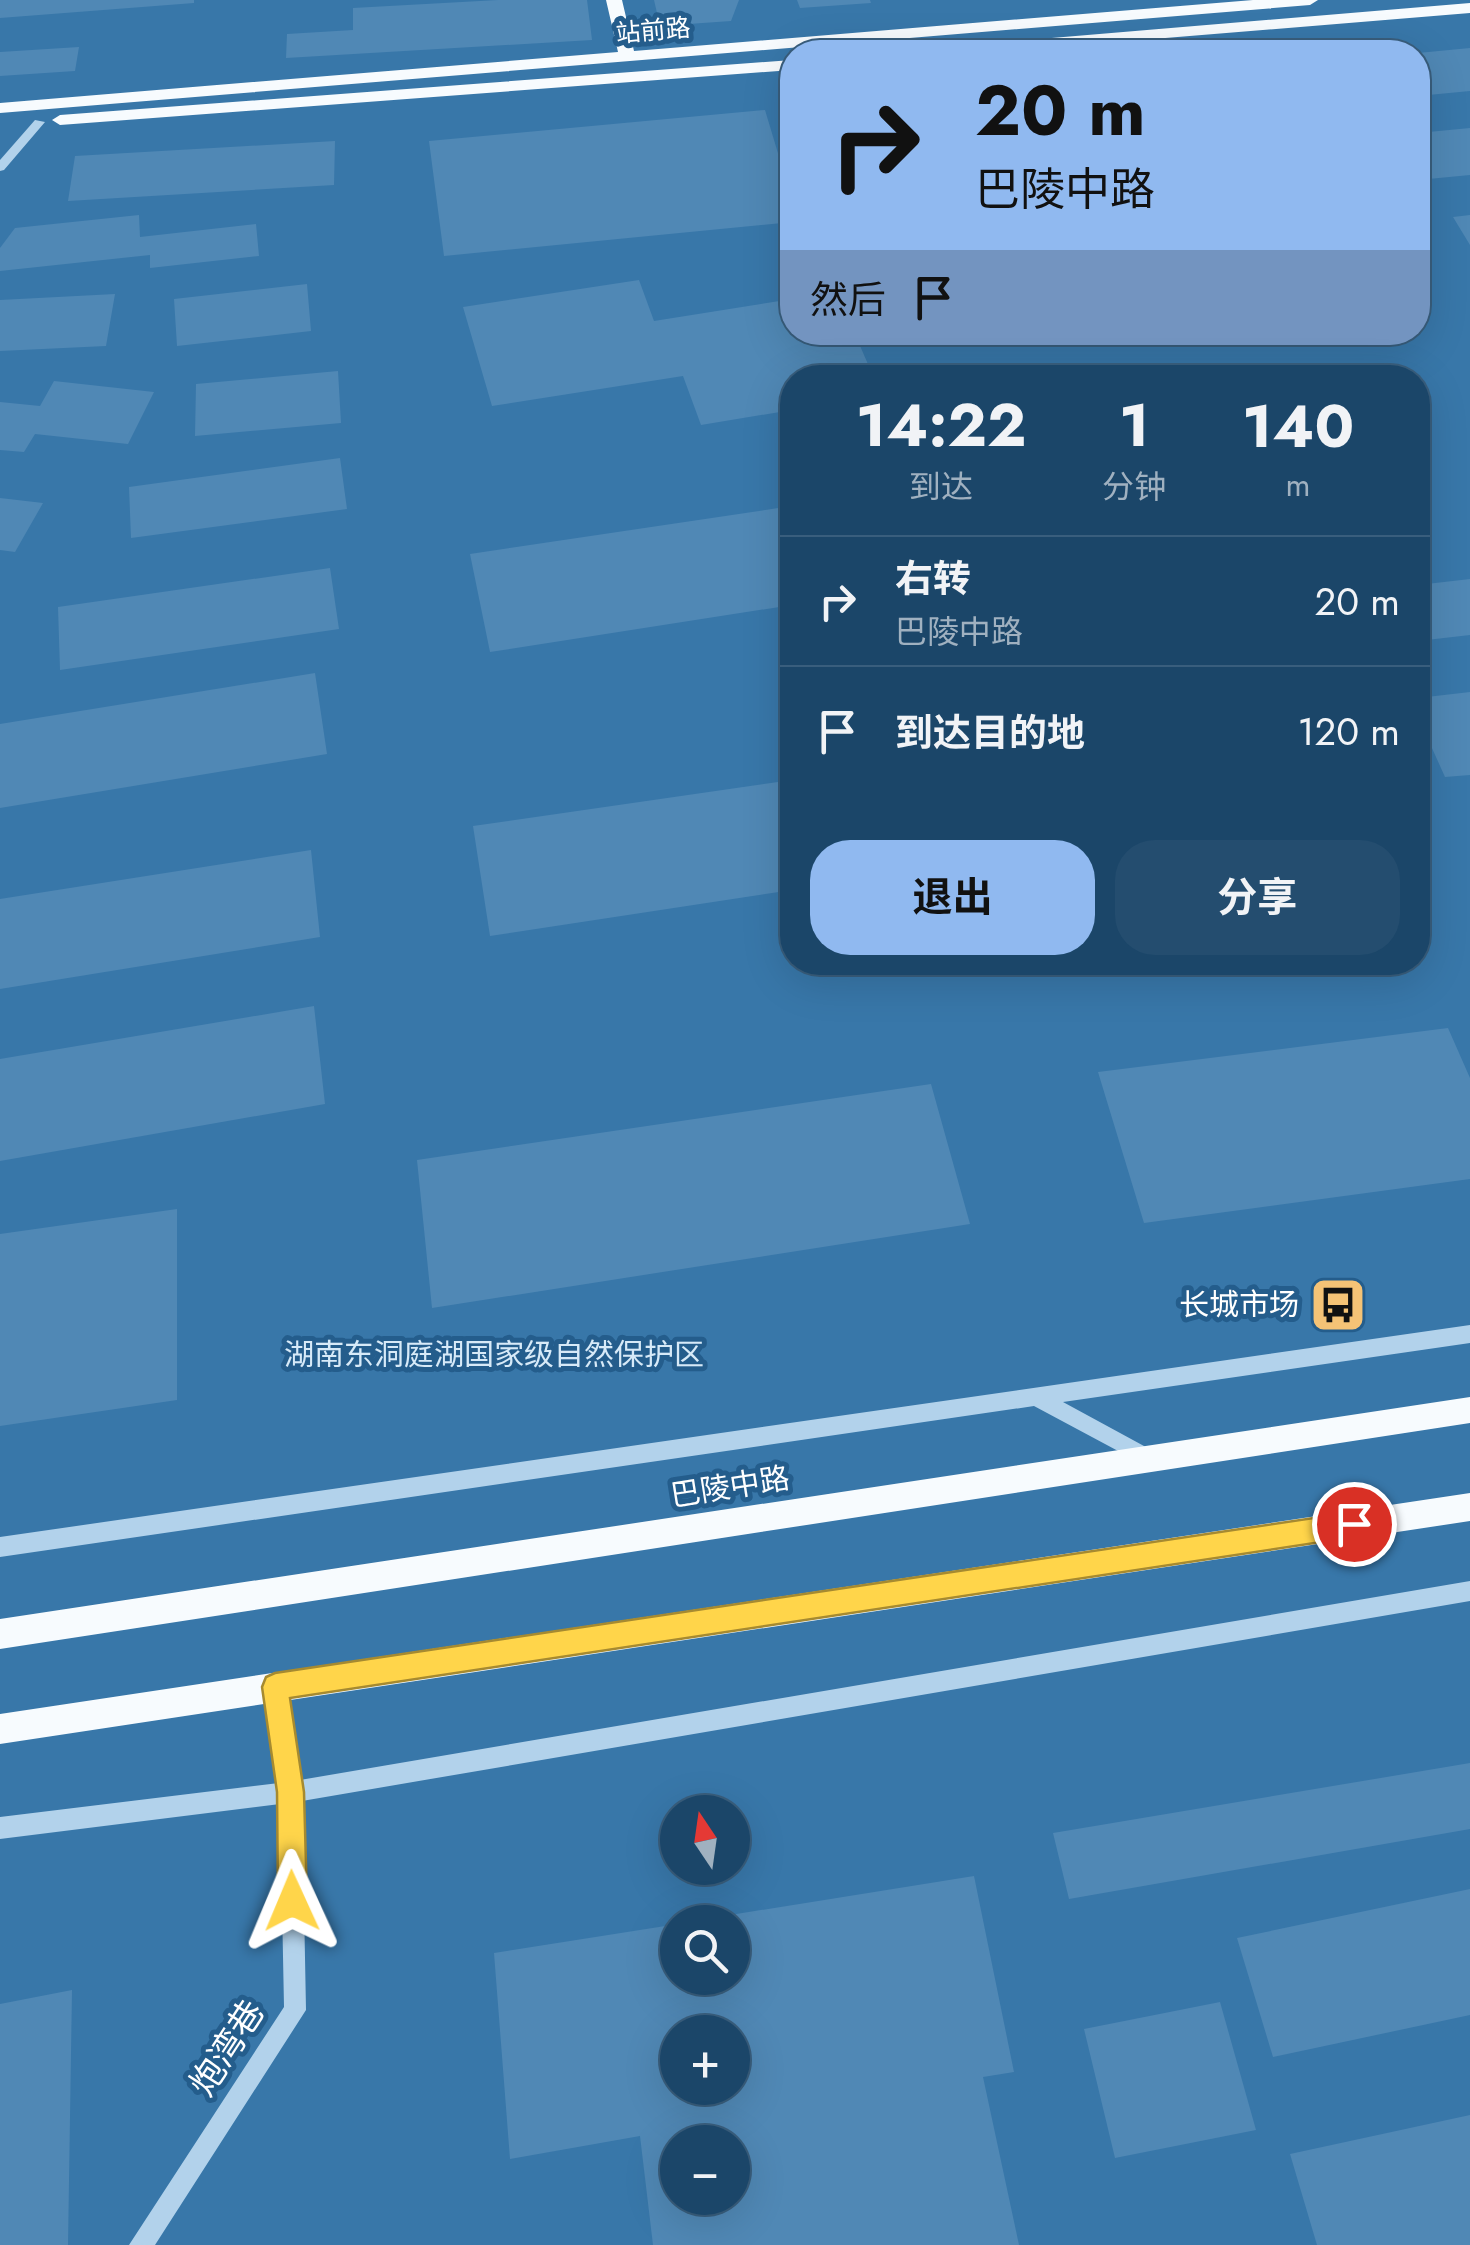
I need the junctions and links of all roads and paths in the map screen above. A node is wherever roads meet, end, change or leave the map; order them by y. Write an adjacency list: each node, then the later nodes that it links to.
1 (614, 0): 7 (main road)
2 (1310, 0): 4 (main road, 站前路)
3 (1470, 8): 5 (main road)
4 (839, 40)
5 (1087, 40)
6 (780, 45): 7 (main road, 站前路)
7 (627, 58): 9 (main road, 站前路)
8 (780, 66): 10 (main road, 站前路)
9 (0, 108)
10 (38, 122): 11 (main road, 站前路); 12 (street)
11 (0, 125)
12 (0, 167)
13 (1470, 1334): 14 (street)
14 (1037, 1398): 16 (street); 18 (street)
15 (1470, 1410): 16 (main road, 巴陵中路)
16 (1149, 1458): 20 (main road, 巴陵中路)
17 (1470, 1507): 21 (main road)
18 (0, 1547)
19 (1470, 1591): 23 (street)
20 (0, 1634)
21 (275, 1687): 22 (main road); 23 (street, 炮湾巷)
22 (0, 1728)
23 (290, 1792): 24 (street); 25 (street, 炮湾巷)
24 (0, 1828)
25 (141, 2245)

